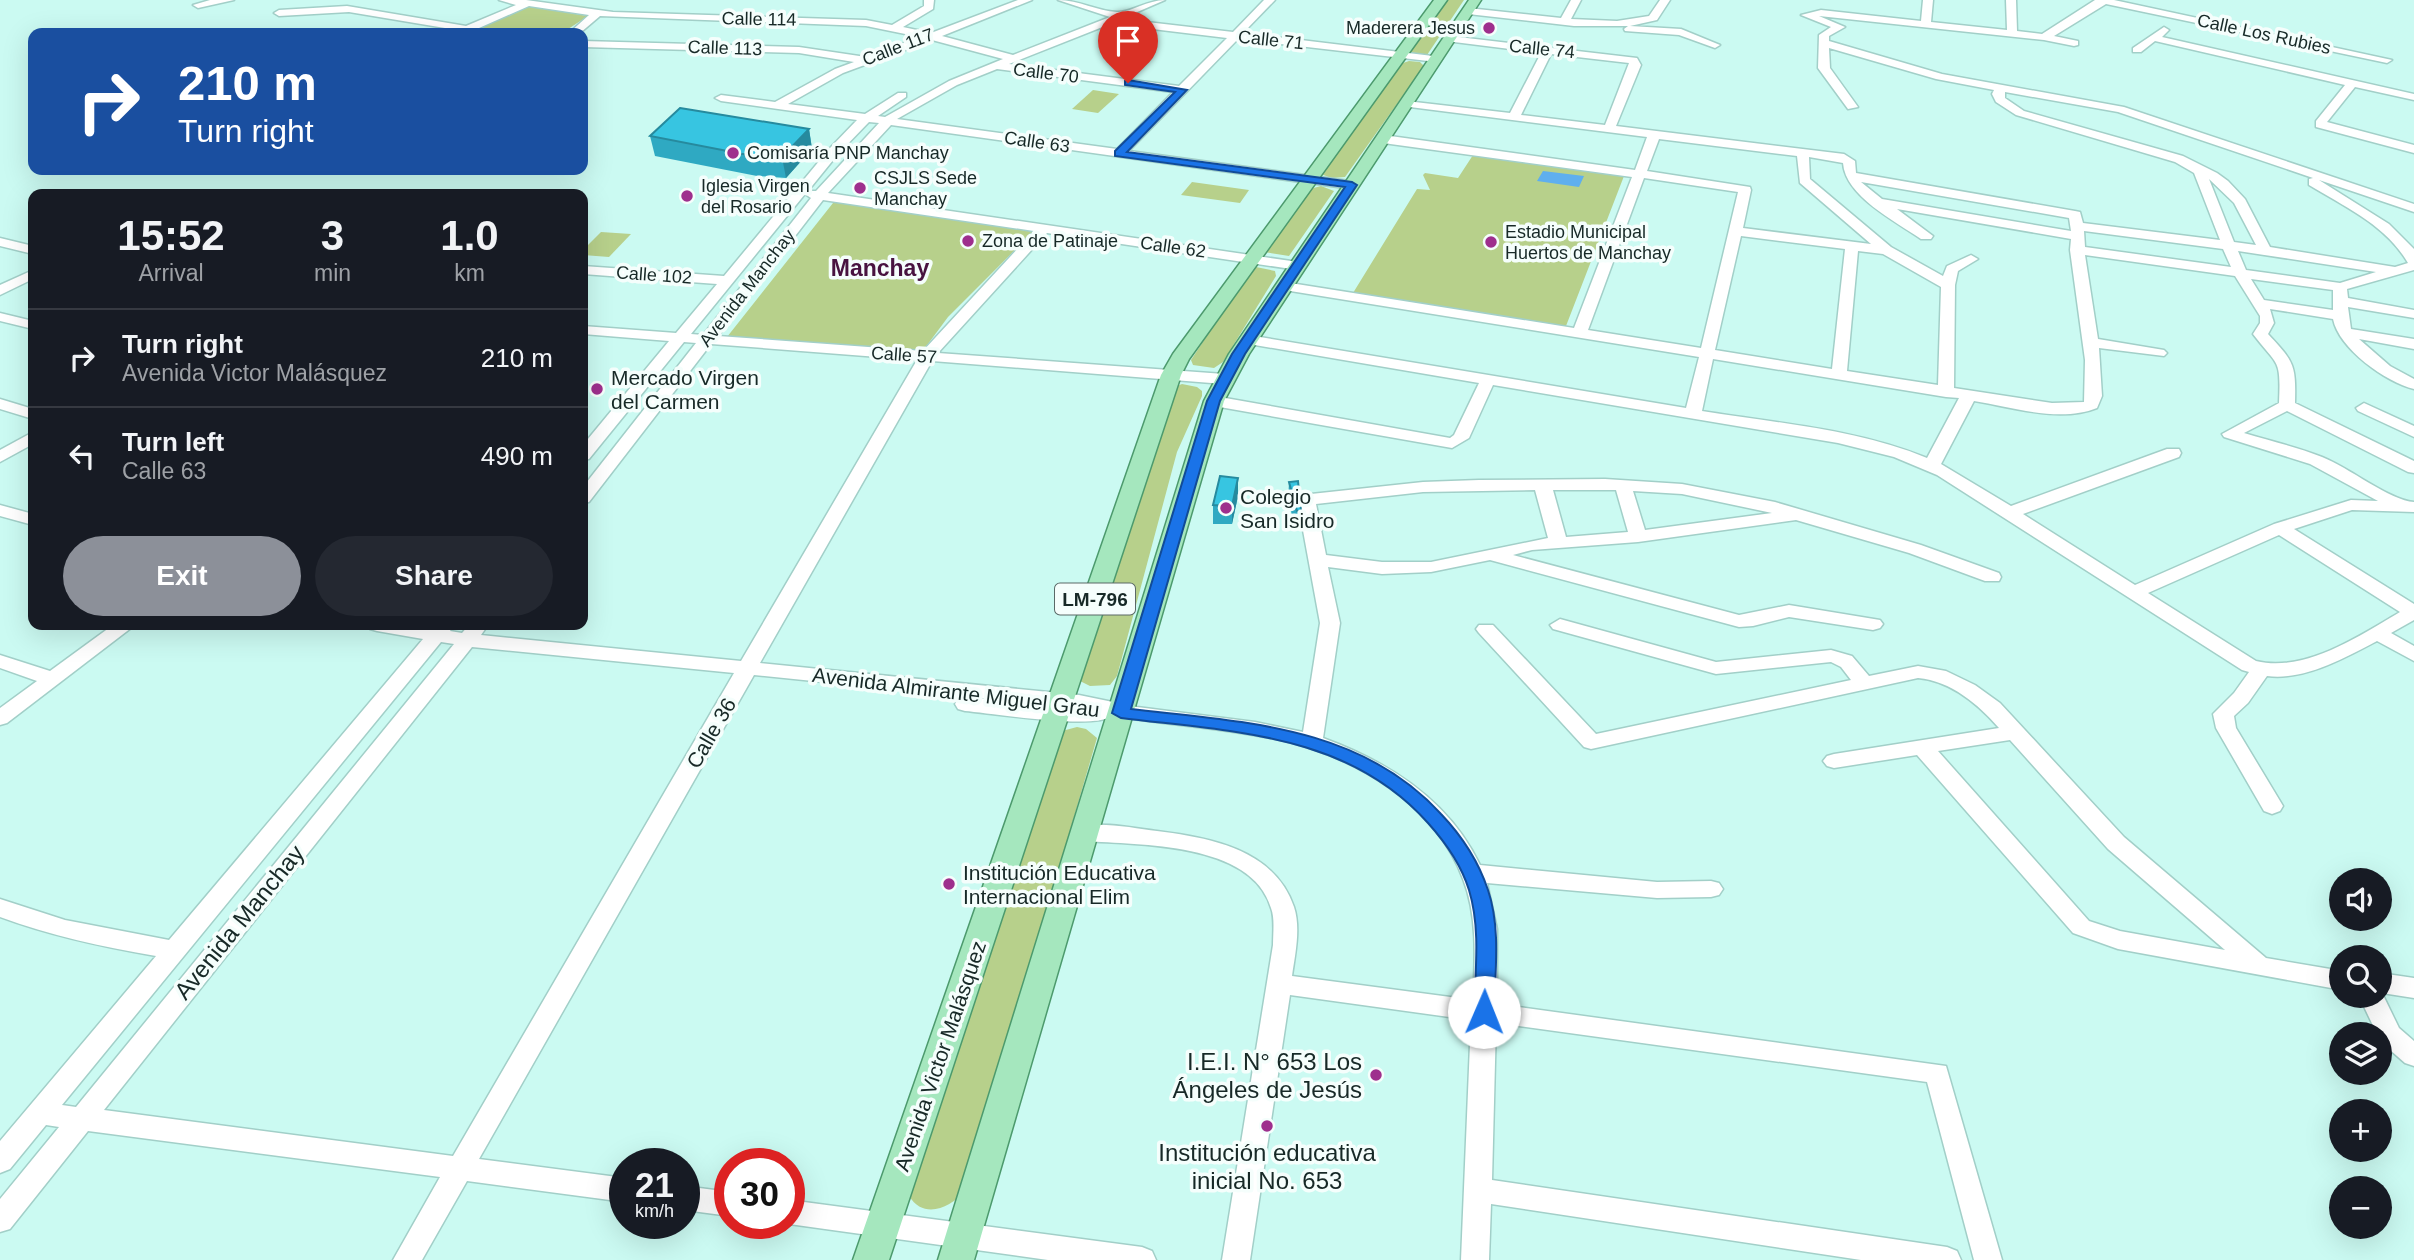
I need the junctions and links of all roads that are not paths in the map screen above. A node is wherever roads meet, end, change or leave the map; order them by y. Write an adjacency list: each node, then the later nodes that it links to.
1 (229, 0): 17 (street)
2 (369, 0): 19 (street)
3 (504, 0): 16 (street, Calle 114)
4 (929, 0): 31 (street)
5 (1027, 0): 33 (street, Calle 117)
6 (1063, 0): 22 (street, Calle 71)
7 (1137, 0): 22 (street, Avenida Manchay)
8 (1160, 0): 22 (street, Avenida Manchay)
9 (1270, 0): 34 (street)
10 (1441, 0): 46 (main road, Avenida Victor Malásquez / LM-796)
11 (1576, 0): 25 (street)
12 (1665, 0): 25 (street)
13 (1928, 0): 26 (street)
14 (2011, 0): 32 (street)
15 (2102, 0): 23 (street, Calle Los Rubies); 35 (street)
16 (527, 4): 21 (street, Calle 114); 28 (street)
17 (198, 5)
18 (1472, 5): 25 (street); 43 (main road, LM-796)
19 (347, 9): 20 (street); 27 (street)
20 (279, 13)
21 (596, 14): 24 (street, Calle 114); 29 (street)
22 (1110, 16): 34 (street, Calle 71); 48 (street, Avenida Manchay); 48 (street, Avenida Manchay)
23 (2180, 17): 37 (street); 49 (street, Calle Los Rubies)
24 (738, 18): 30 (street); 31 (street, Calle 114)
25 (1565, 22): 41 (street)
26 (1926, 24): 32 (street); 38 (street)
27 (461, 28)
28 (469, 28)
29 (580, 28)
30 (730, 28)
31 (895, 28): 33 (street, Calle 114)
32 (2012, 34): 35 (street)
33 (927, 35): 47 (street, Calle 117); 48 (street, Calle 114)
34 (1235, 36): 46 (street, Calle 71); 52 (street)
35 (2044, 37): 39 (street)
36 (723, 38): 42 (street)
37 (2154, 38): 45 (street); 50 (street)
38 (1825, 43): 51 (street); 57 (street)
39 (2074, 43)
40 (588, 44): 42 (street, Calle 113)
41 (1715, 45)
42 (715, 47): 47 (street, Calle 113)
43 (1443, 49): 44 (street, Calle 74); 46 (street, Calle 71); 55 (main road, LM-796)
44 (1548, 50): 59 (street); 61 (street, Calle 74)
45 (2137, 50)
46 (1401, 55): 73 (main road, Avenida Victor Malásquez / LM-796)
47 (866, 60): 56 (street, Calle 117)
48 (994, 60): 52 (street, Calle 70); 58 (street, Avenida Manchay); 60 (street, Avenida Manchay)
49 (2386, 60)
50 (2353, 82): 53 (street); 65 (street)
51 (2000, 89): 64 (street); 68 (street)
52 (1182, 90): 67 (street)
53 (2414, 97)
54 (721, 98): 56 (street, Calle 63)
55 (1406, 104): 59 (street); 63 (main road, LM-796)
56 (776, 106): 58 (street, Calle 63)
57 (1852, 107)
58 (867, 118): 60 (street, Calle 63); 75 (street, Avenida Manchay)
59 (1513, 118): 61 (street)
60 (886, 122): 67 (street, Calle 63); 76 (street, Avenida Manchay)
61 (1609, 130): 62 (street)
62 (1654, 135): 66 (street); 70 (street)
63 (1382, 139): 70 (street); 74 (main road, LM-796)
64 (2225, 145): 68 (street); 71 (street)
65 (2414, 149)
66 (1803, 153): 72 (street); 87 (street)
67 (1119, 154): 73 (street, Calle 63)
68 (2179, 159): 69 (street)
69 (2199, 171): 84 (street); 88 (street)
70 (1640, 173): 80 (street); 110 (street)
71 (2306, 173): 78 (street); 91 (street)
72 (1850, 176): 77 (street); 82 (street)
73 (1310, 179): 74 (street, Calle 63); 89 (main road, Avenida Victor Malásquez / LM-796)
74 (1352, 185): 92 (main road, LM-796)
75 (798, 192): 76 (street, Calle 62); 99 (street, Avenida Manchay)
76 (820, 195): 79 (street, Calle 62); 112 (street, Avenida Manchay)
77 (1874, 201): 81 (street); 82 (street)
78 (2414, 208)
79 (1044, 228): 89 (street, Calle 62); 118 (street, Calle 36)
80 (1736, 231): 85 (street); 117 (street)
81 (1926, 236)
82 (2077, 237): 84 (street); 96 (street); 114 (street)
83 (0, 242): 86 (street)
84 (2230, 245): 88 (street); 96 (street)
85 (1852, 246): 87 (street); 119 (street)
86 (28, 249)
87 (1885, 250): 97 (street)
88 (2265, 250): 95 (street)
89 (1251, 259): 92 (street, Calle 62); 120 (main road, Avenida Victor Malásquez / LM-796)
90 (1971, 259): 93 (street)
91 (2414, 264): 95 (street)
92 (1298, 266): 101 (main road, LM-796)
93 (1952, 269): 97 (street); 100 (street)
94 (588, 270): 99 (street, Calle 102)
95 (2399, 272): 103 (street)
96 (2240, 273): 103 (street); 104 (street)
97 (1931, 276): 100 (street)
98 (28, 277): 102 (street)
99 (726, 280): 111 (street, Avenida Manchay)
100 (1948, 285): 124 (street)
101 (1284, 286): 110 (street); 113 (main road, LM-796)
102 (0, 291)
103 (2341, 301): 104 (street); 105 (street); 109 (street)
104 (2258, 303): 128 (street)
105 (2414, 314)
106 (0, 317): 107 (street)
107 (28, 324)
108 (588, 330): 111 (street, Calle 57)
109 (2345, 332): 115 (street); 123 (street)
110 (1579, 334): 117 (street)
111 (679, 338): 112 (street, Calle 57); 134 (street, Avenida Manchay)
112 (706, 340): 118 (street, Calle 57); 141 (street, Avenida Manchay)
113 (1248, 340): 121 (main road, LM-796); 122 (street)
114 (2091, 342): 116 (street); 125 (street)
115 (2414, 344)
116 (2159, 352)
117 (1706, 354): 119 (street); 131 (street)
118 (927, 356): 120 (street, Calle 57); 164 (street, Calle 36)
119 (1839, 374): 124 (street)
120 (1171, 375): 121 (street, Calle 57); 167 (main road, Avenida Victor Malásquez / LM-796)
121 (1224, 379): 126 (main road, LM-796)
122 (1488, 380): 126 (street); 131 (street)
123 (2414, 384)
124 (1946, 392): 125 (street)
125 (1969, 395): 137 (street)
126 (1214, 401): 168 (main road, LM-796)
127 (0, 404): 130 (street)
128 (2287, 405): 138 (street); 142 (street)
129 (2364, 408): 132 (street)
130 (28, 412)
131 (1693, 414): 137 (street)
132 (2414, 432)
133 (28, 440): 136 (street)
134 (588, 449)
135 (2173, 453): 144 (street)
136 (0, 457)
137 (1931, 466): 144 (street)
138 (2414, 468)
139 (1623, 485): 140 (street); 145 (street); 148 (street)
140 (1543, 486): 149 (street); 151 (street)
141 (588, 492)
142 (2406, 506): 147 (street)
143 (2, 512): 146 (street)
144 (2009, 513): 153 (street)
145 (1796, 514): 148 (street); 152 (street)
146 (28, 519)
147 (2280, 528): 153 (street); 159 (street)
148 (1638, 537): 149 (street)
149 (1558, 542): 150 (street)
150 (1489, 554): 151 (street); 154 (street)
151 (1320, 560): 171 (street)
152 (1992, 577)
153 (2133, 593): 163 (street)
154 (1873, 624)
155 (1560, 625): 166 (street)
156 (1486, 629): 166 (street)
157 (118, 630): 165 (street)
158 (440, 630): 160 (street, Avenida Almirante Miguel Grau); 179 (street, Avenida Manchay)
159 (2378, 633): 161 (street); 163 (street)
160 (467, 638): 164 (street, Avenida Almirante Miguel Grau); 189 (street, Avenida Manchay)
161 (2414, 655)
162 (0, 661): 165 (street)
163 (2262, 668): 174 (street)
164 (745, 675): 167 (street, Avenida Almirante Miguel Grau); 191 (street, Calle 36)
165 (52, 679): 169 (street)
166 (1863, 683): 170 (street)
167 (1059, 707): 168 (street, Avenida Almirante Miguel Grau); 196 (main road, Avenida Victor Malásquez / LM-796)
168 (1121, 713): 171 (street, Avenida Almirante Miguel Grau); 175 (main road, LM-796)
169 (0, 718)
170 (2016, 732): 172 (street); 180 (street)
171 (1312, 742): 176 (street, Avenida Almirante Miguel Grau)
172 (1924, 749): 173 (street); 180 (street)
173 (1834, 761)
174 (2272, 806)
175 (1085, 833): 182 (street); 197 (main road, LM-796)
176 (1473, 873): 177 (street); 186 (street, Avenida Almirante Miguel Grau)
177 (1711, 889)
178 (0, 908): 179 (street)
179 (175, 950): 188 (street, Avenida Manchay)
180 (2258, 965): 181 (street)
181 (2329, 979)
182 (1279, 984): 186 (street); 201 (street)
183 (2392, 985): 184 (street)
184 (2414, 988)
185 (2377, 1008): 187 (street)
186 (1484, 1012): 193 (street, Avenida Almirante Miguel Grau); 204 (street)
187 (2414, 1056)
188 (39, 1113): 189 (street); 190 (street, Avenida Manchay)
189 (82, 1119): 191 (street); 195 (street, Avenida Manchay)
190 (0, 1161)
191 (461, 1168): 192 (street); 198 (street, Calle 36)
192 (609, 1188)
193 (1478, 1190): 202 (street, Avenida Almirante Miguel Grau); 203 (street)
194 (805, 1214): 196 (street)
195 (0, 1220)
196 (883, 1224): 197 (street); 199 (main road, Avenida Victor Malásquez / LM-796)
197 (959, 1248): 200 (street)
198 (408, 1260)
199 (871, 1260)
200 (1142, 1260)
201 (1236, 1260)
202 (1475, 1260)
203 (1947, 1260)
204 (1987, 1260)

